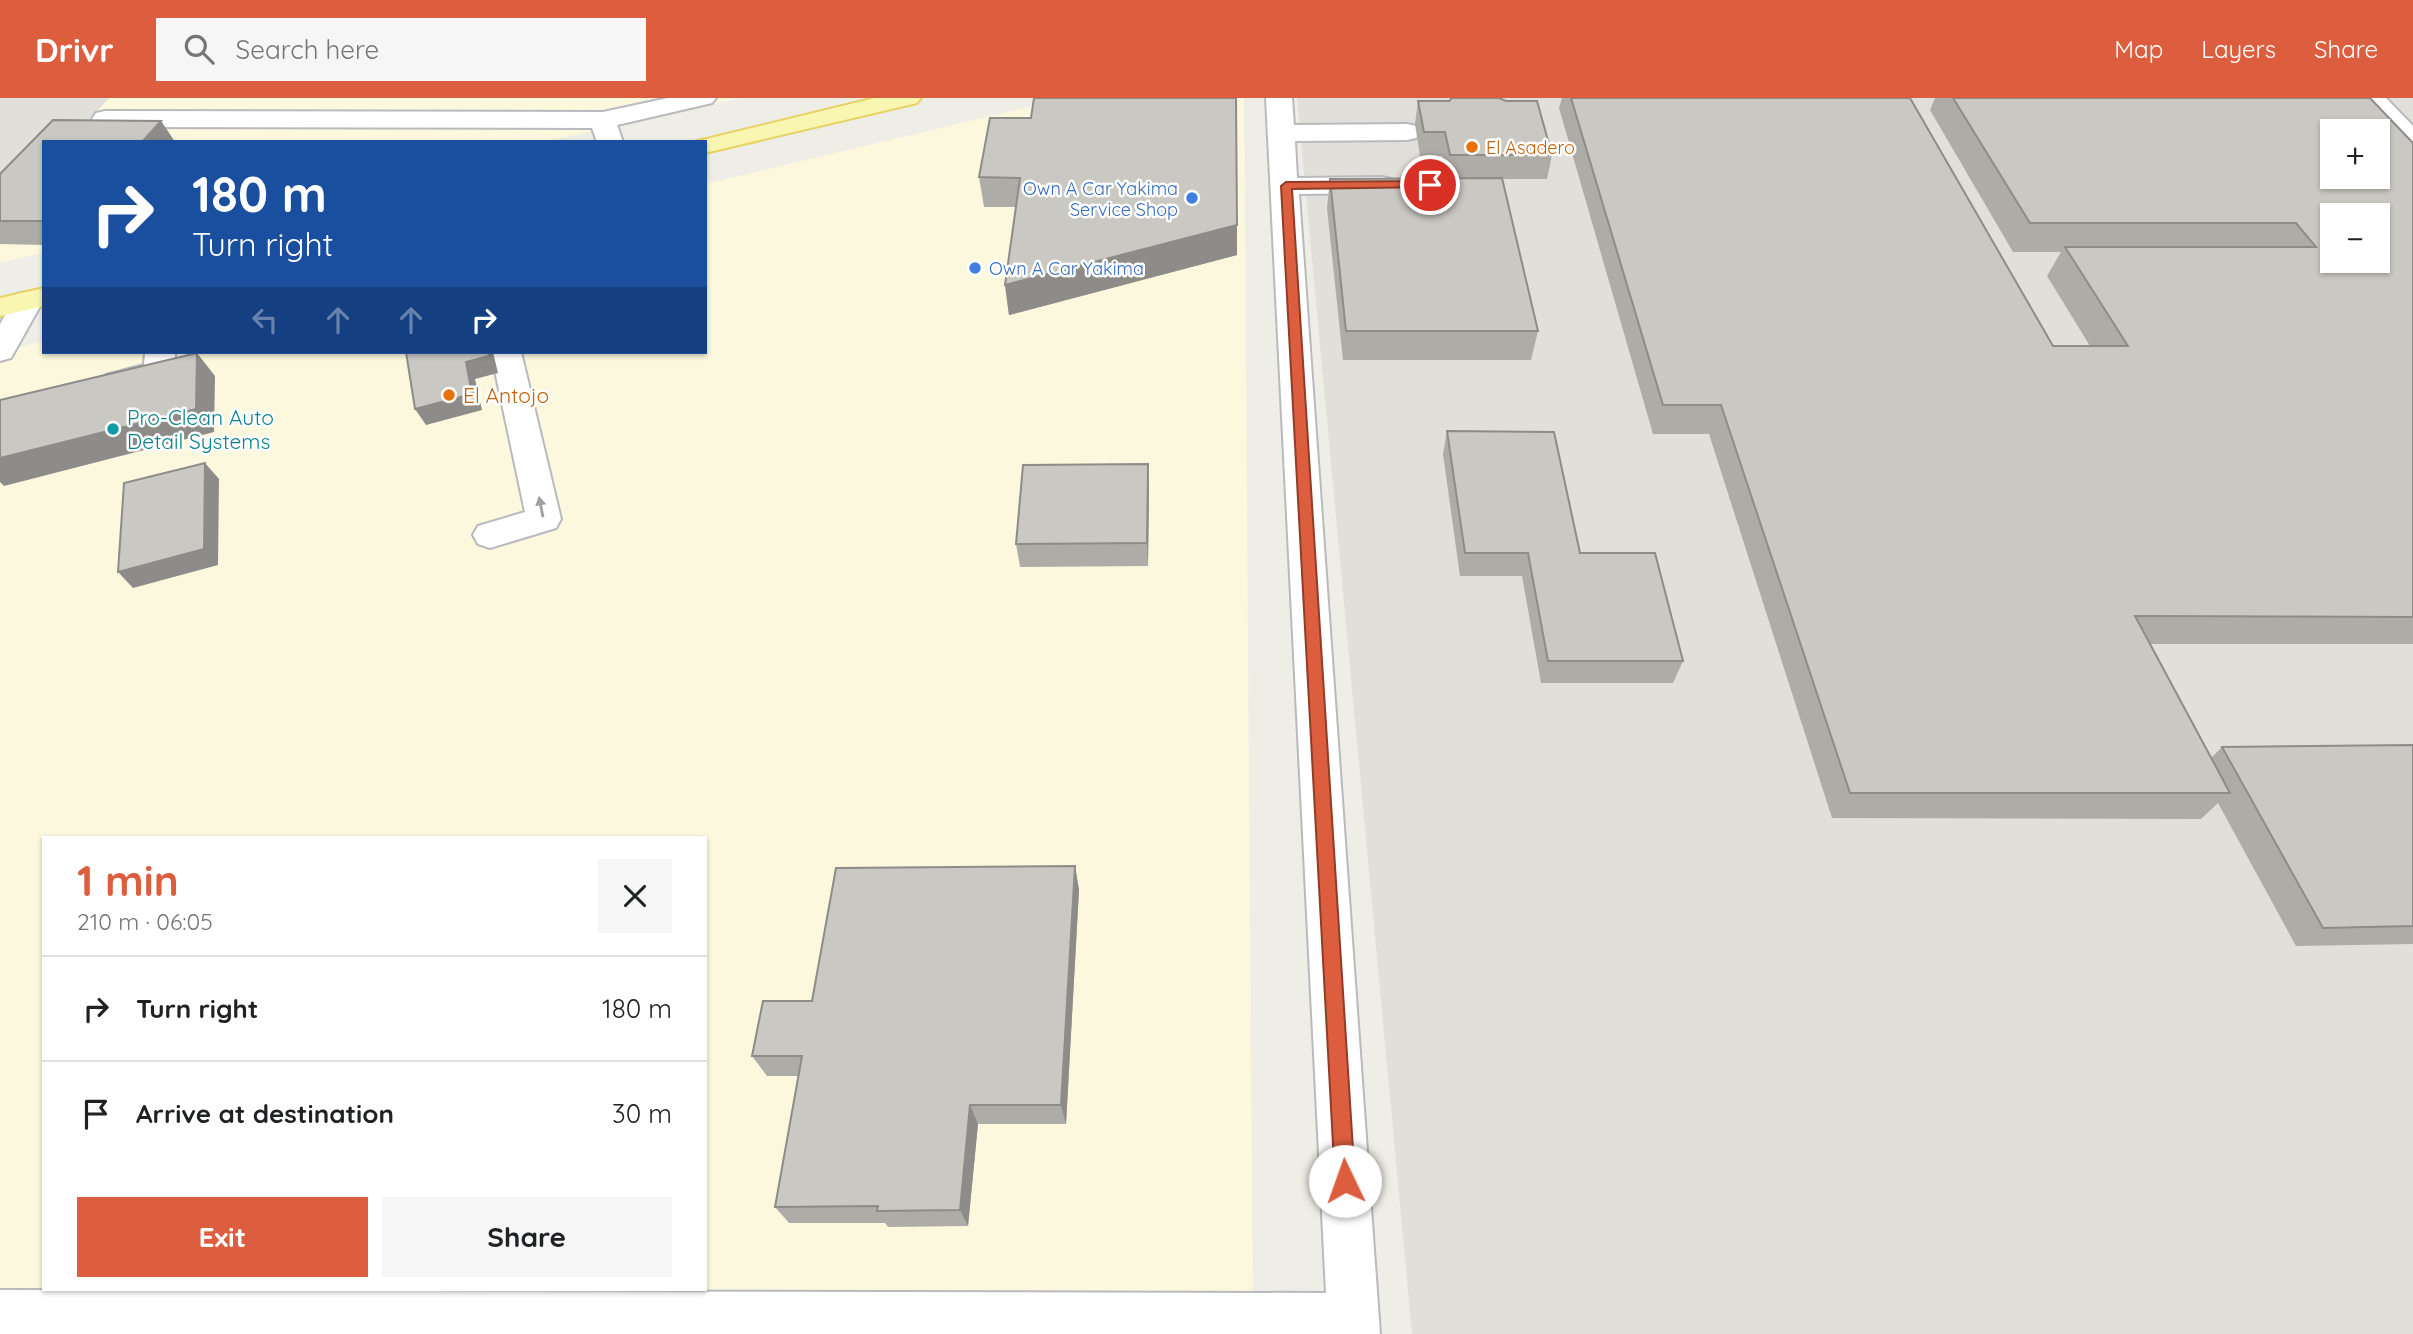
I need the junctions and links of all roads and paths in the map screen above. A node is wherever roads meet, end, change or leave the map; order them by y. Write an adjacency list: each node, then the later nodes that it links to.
1 (704, 98): 7 (street)
2 (908, 98): 4 (main road)
3 (2372, 98): 9 (street)
4 (866, 102): 10 (main road)
5 (1280, 115): 8 (street); 12 (street)
6 (106, 119): 7 (street)
7 (606, 131)
8 (1407, 132)
9 (2413, 141)
10 (707, 144)
11 (1404, 185): 12 (street)
12 (1286, 186): 20 (street)
13 (24, 302): 14 (street)
14 (0, 351)
15 (160, 354): 17 (street)
16 (506, 354): 18 (street, one-way to 16)
17 (93, 388)
18 (490, 535)
19 (0, 1316): 20 (street)
20 (1354, 1326)

